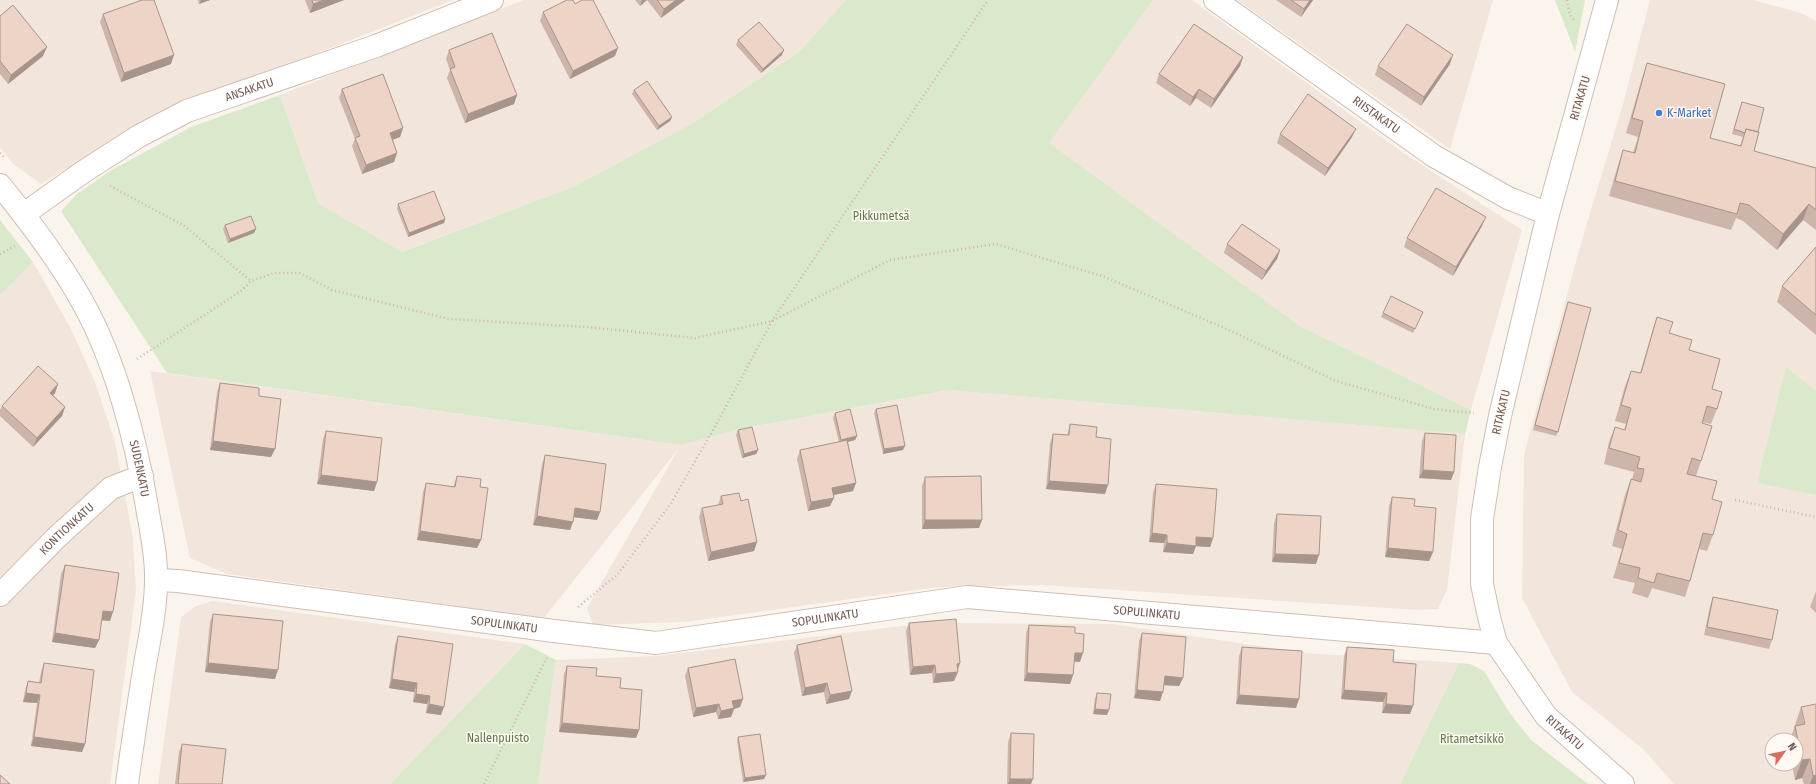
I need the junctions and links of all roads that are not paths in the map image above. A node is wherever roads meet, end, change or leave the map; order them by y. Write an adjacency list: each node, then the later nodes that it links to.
1 (492, 0): 5 (street, ANSAKATU)
2 (1215, 0): 6 (street, RIISTAKATU)
3 (1608, 0): 6 (street, RITAKATU)
4 (0, 185): 5 (street, SUDENKATU)
5 (24, 214): 7 (street, SUDENKATU)
6 (1548, 214): 10 (street, RITAKATU)
7 (142, 476): 8 (street, SUDENKATU); 9 (street, KONTIONKATU)
8 (156, 580): 10 (street, SOPULINKATU); 11 (street, SUDENKATU)
9 (0, 595)
10 (1496, 643): 12 (street, RITAKATU)
11 (127, 784)
12 (1623, 784)

